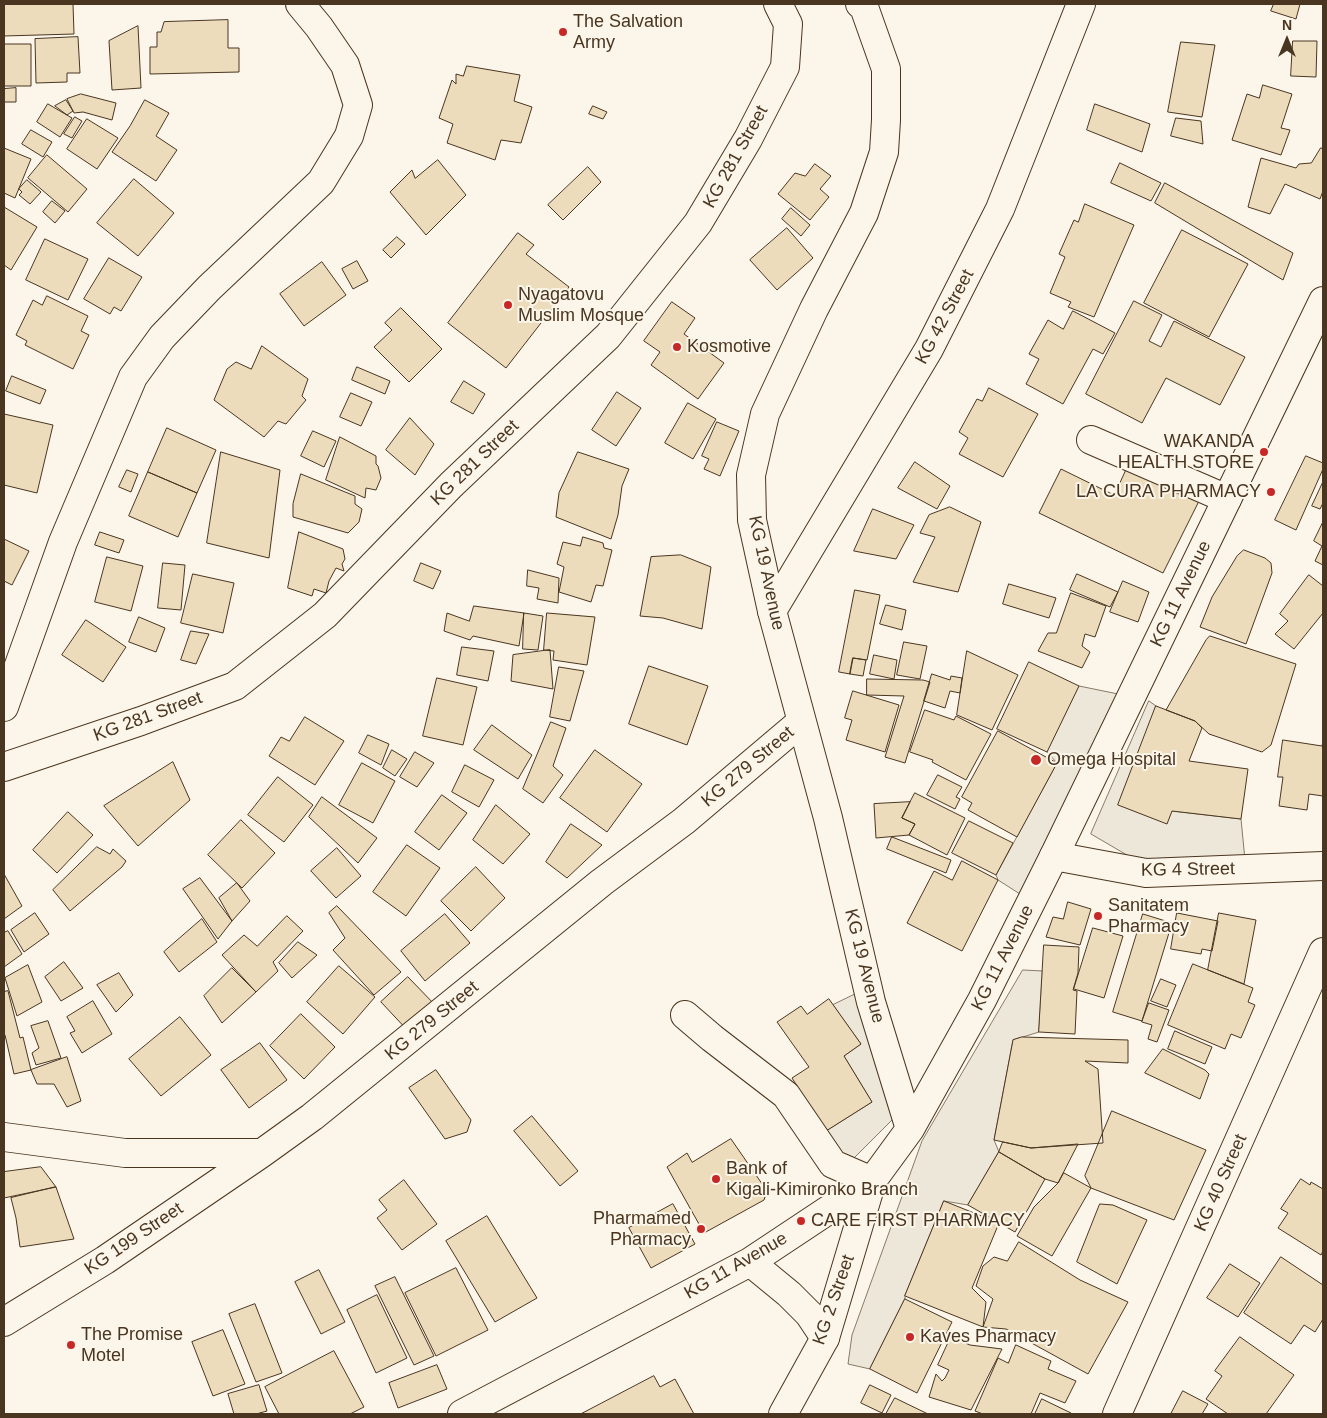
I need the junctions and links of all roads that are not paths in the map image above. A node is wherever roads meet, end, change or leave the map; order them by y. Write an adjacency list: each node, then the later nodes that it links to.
1 (300, 4): 9 (street)
2 (778, 4): 11 (street, KG 281 Street)
3 (860, 4): 8 (street, KG 19 Avenue)
4 (1081, 4): 8 (street, KG 42 Street)
5 (1323, 301): 7 (street, KG 11 Avenue)
6 (1091, 440): 7 (street)
7 (1227, 499): 12 (street, KG 11 Avenue)
8 (772, 611): 10 (street, KG 19 Avenue)
9 (4, 707)
10 (801, 722): 16 (street, KG 19 Avenue); 18 (street, KG 279 Street)
11 (4, 767)
12 (1054, 856): 13 (street, KG 4 Street); 16 (street, KG 11 Avenue)
13 (1323, 866)
14 (1323, 952): 25 (street, KG 40 Street)
15 (686, 1015): 19 (street)
16 (910, 1129): 19 (street, KG 11 Avenue)
17 (4, 1137): 18 (street)
18 (262, 1153): 21 (street, KG 199 Street)
19 (872, 1181): 20 (street, KG 11 Avenue); 22 (street, KG 2 Street)
20 (750, 1262): 22 (street); 23 (street, KG 11 Avenue)
21 (4, 1322)
22 (825, 1338): 24 (street, KG 2 Street)
23 (462, 1414)
24 (783, 1414)
25 (1117, 1414)

